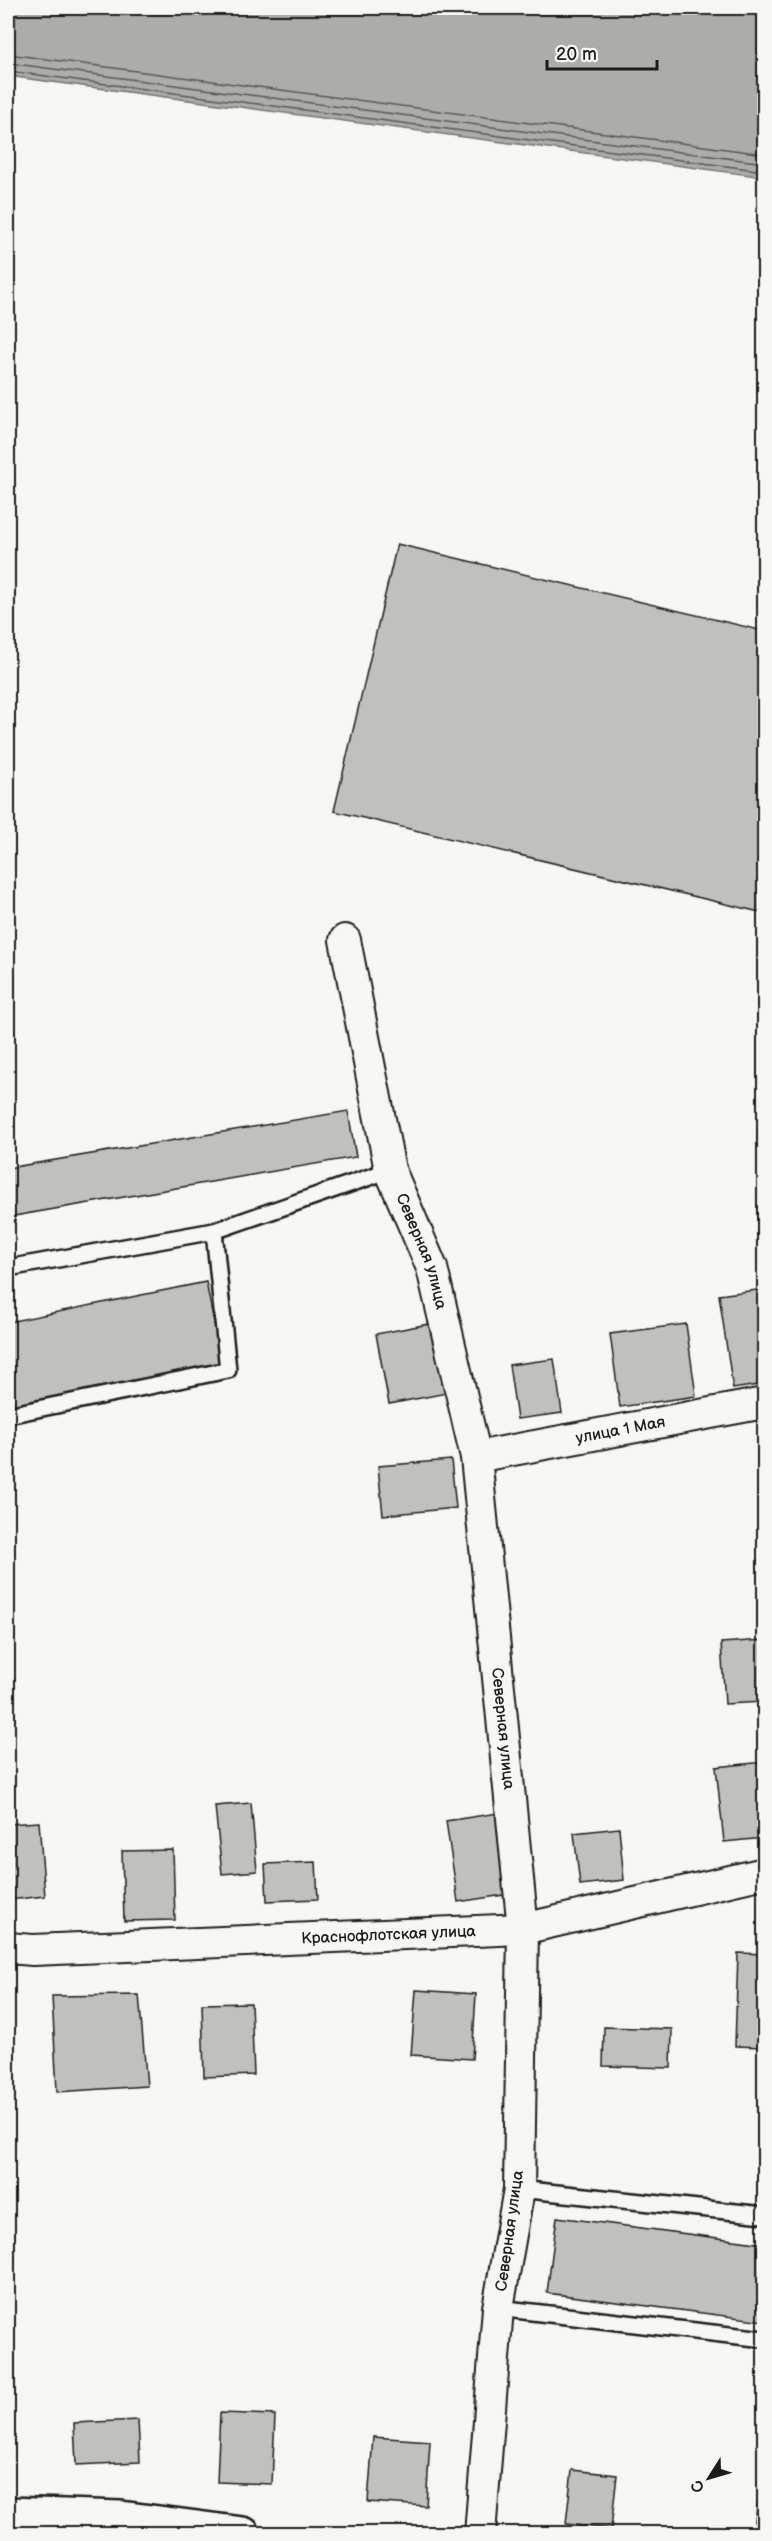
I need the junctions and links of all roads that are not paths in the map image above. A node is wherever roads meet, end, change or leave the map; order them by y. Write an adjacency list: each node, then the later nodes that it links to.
1 (345, 940): 2 (street, Северная улица)
2 (390, 1170): 3 (lane); 7 (street, Северная улица)
3 (214, 1231): 4 (lane); 6 (lane)
4 (8, 1268)
5 (765, 1403): 7 (street, улица 1 Мая)
6 (8, 1415)
7 (476, 1457): 9 (street, Северная улица)
8 (765, 1873): 9 (street, Краснофлотская улица)
9 (523, 1929): 10 (street, Краснофлотская улица); 11 (street, Северная улица)
10 (8, 1948)
11 (519, 2189): 12 (lane); 13 (street, Северная улица)
12 (765, 2215)
13 (498, 2308): 14 (lane); 17 (street, Северная улица)
14 (765, 2339)
15 (8, 2514): 16 (main road)
16 (243, 2534)
17 (480, 2534)

